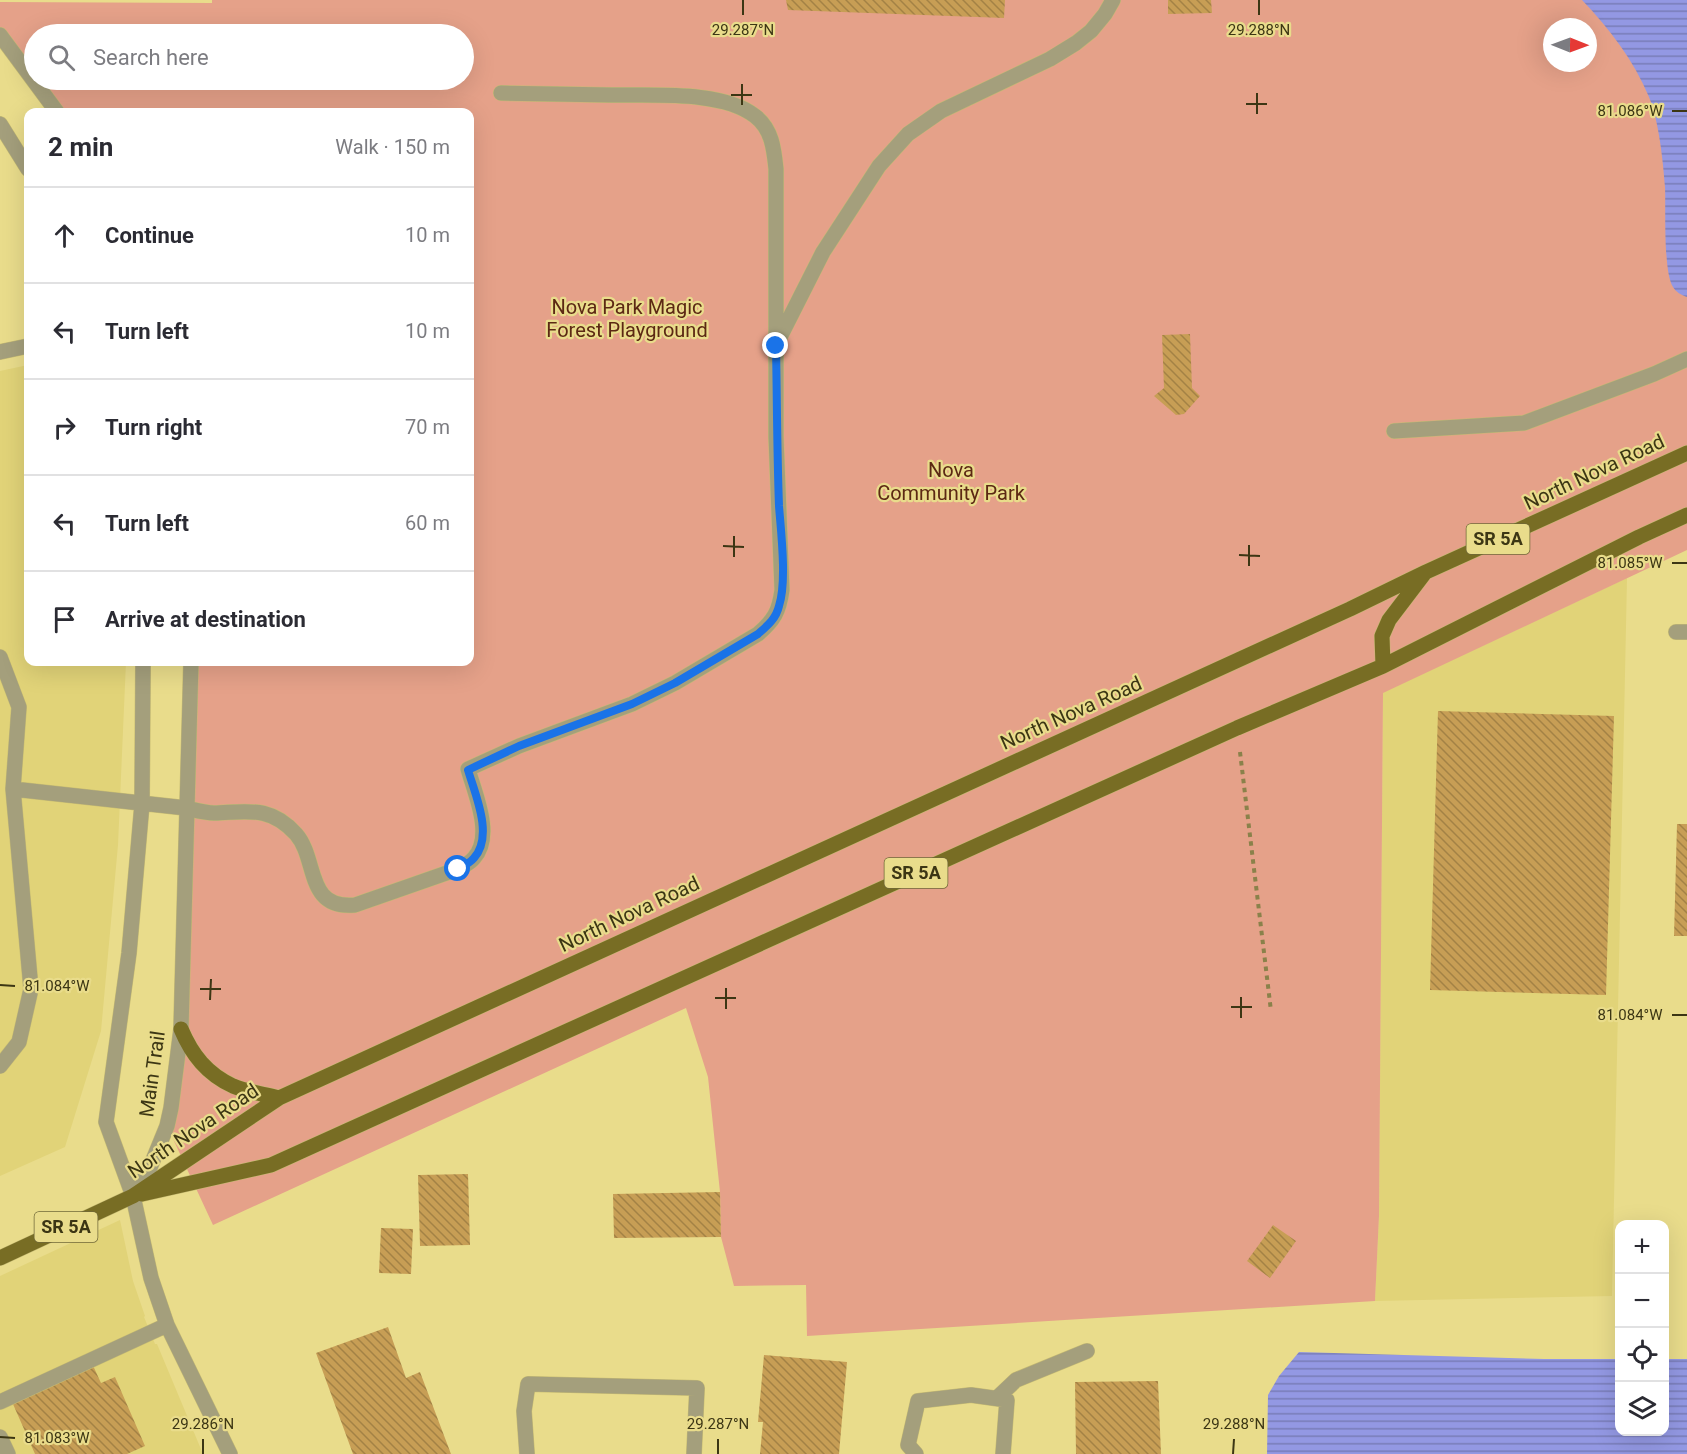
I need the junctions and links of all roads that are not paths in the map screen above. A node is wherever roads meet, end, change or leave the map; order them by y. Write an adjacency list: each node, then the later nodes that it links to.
1 (1113, 0): 9 (street)
2 (0, 35): 3 (street)
3 (24, 67)
4 (41, 90): 6 (street)
5 (501, 93): 9 (street)
6 (54, 108)
7 (0, 124): 8 (street)
8 (24, 163)
9 (776, 346): 24 (street)
10 (24, 347): 11 (street)
11 (0, 352)
12 (1687, 359): 13 (street)
13 (1394, 430)
14 (1687, 453): 16 (main road, North Nova Road / SR 5A)
15 (1687, 515): 20 (main road, North Nova Road / SR 5A)
16 (1426, 572): 20 (main road); 27 (main road, North Nova Road / SR 5A)
17 (0, 657): 21 (street)
18 (142, 666): 23 (street, Main Trail)
19 (190, 666): 24 (street, Main Trail)
20 (1383, 666): 28 (main road, North Nova Road / SR 5A)
21 (7, 699): 22 (street)
22 (13, 789): 23 (street); 26 (street)
23 (142, 804): 24 (street); 28 (street, Main Trail)
24 (186, 808): 25 (street, Main Trail)
25 (181, 1029): 27 (main road); 28 (street, Main Trail)
26 (0, 1066)
27 (279, 1098): 28 (main road, North Nova Road / SR 5A)
28 (133, 1196): 29 (main road, SR 5A); 30 (street)
29 (0, 1258)
30 (167, 1324): 33 (street); 36 (street)
31 (1087, 1351): 32 (street)
32 (997, 1398): 39 (street); 40 (street)
33 (0, 1402)
34 (0, 1437): 35 (street)
35 (8, 1454)
36 (230, 1454)
37 (527, 1454): 38 (street)
38 (694, 1454)
39 (916, 1454)
40 (1003, 1454)

